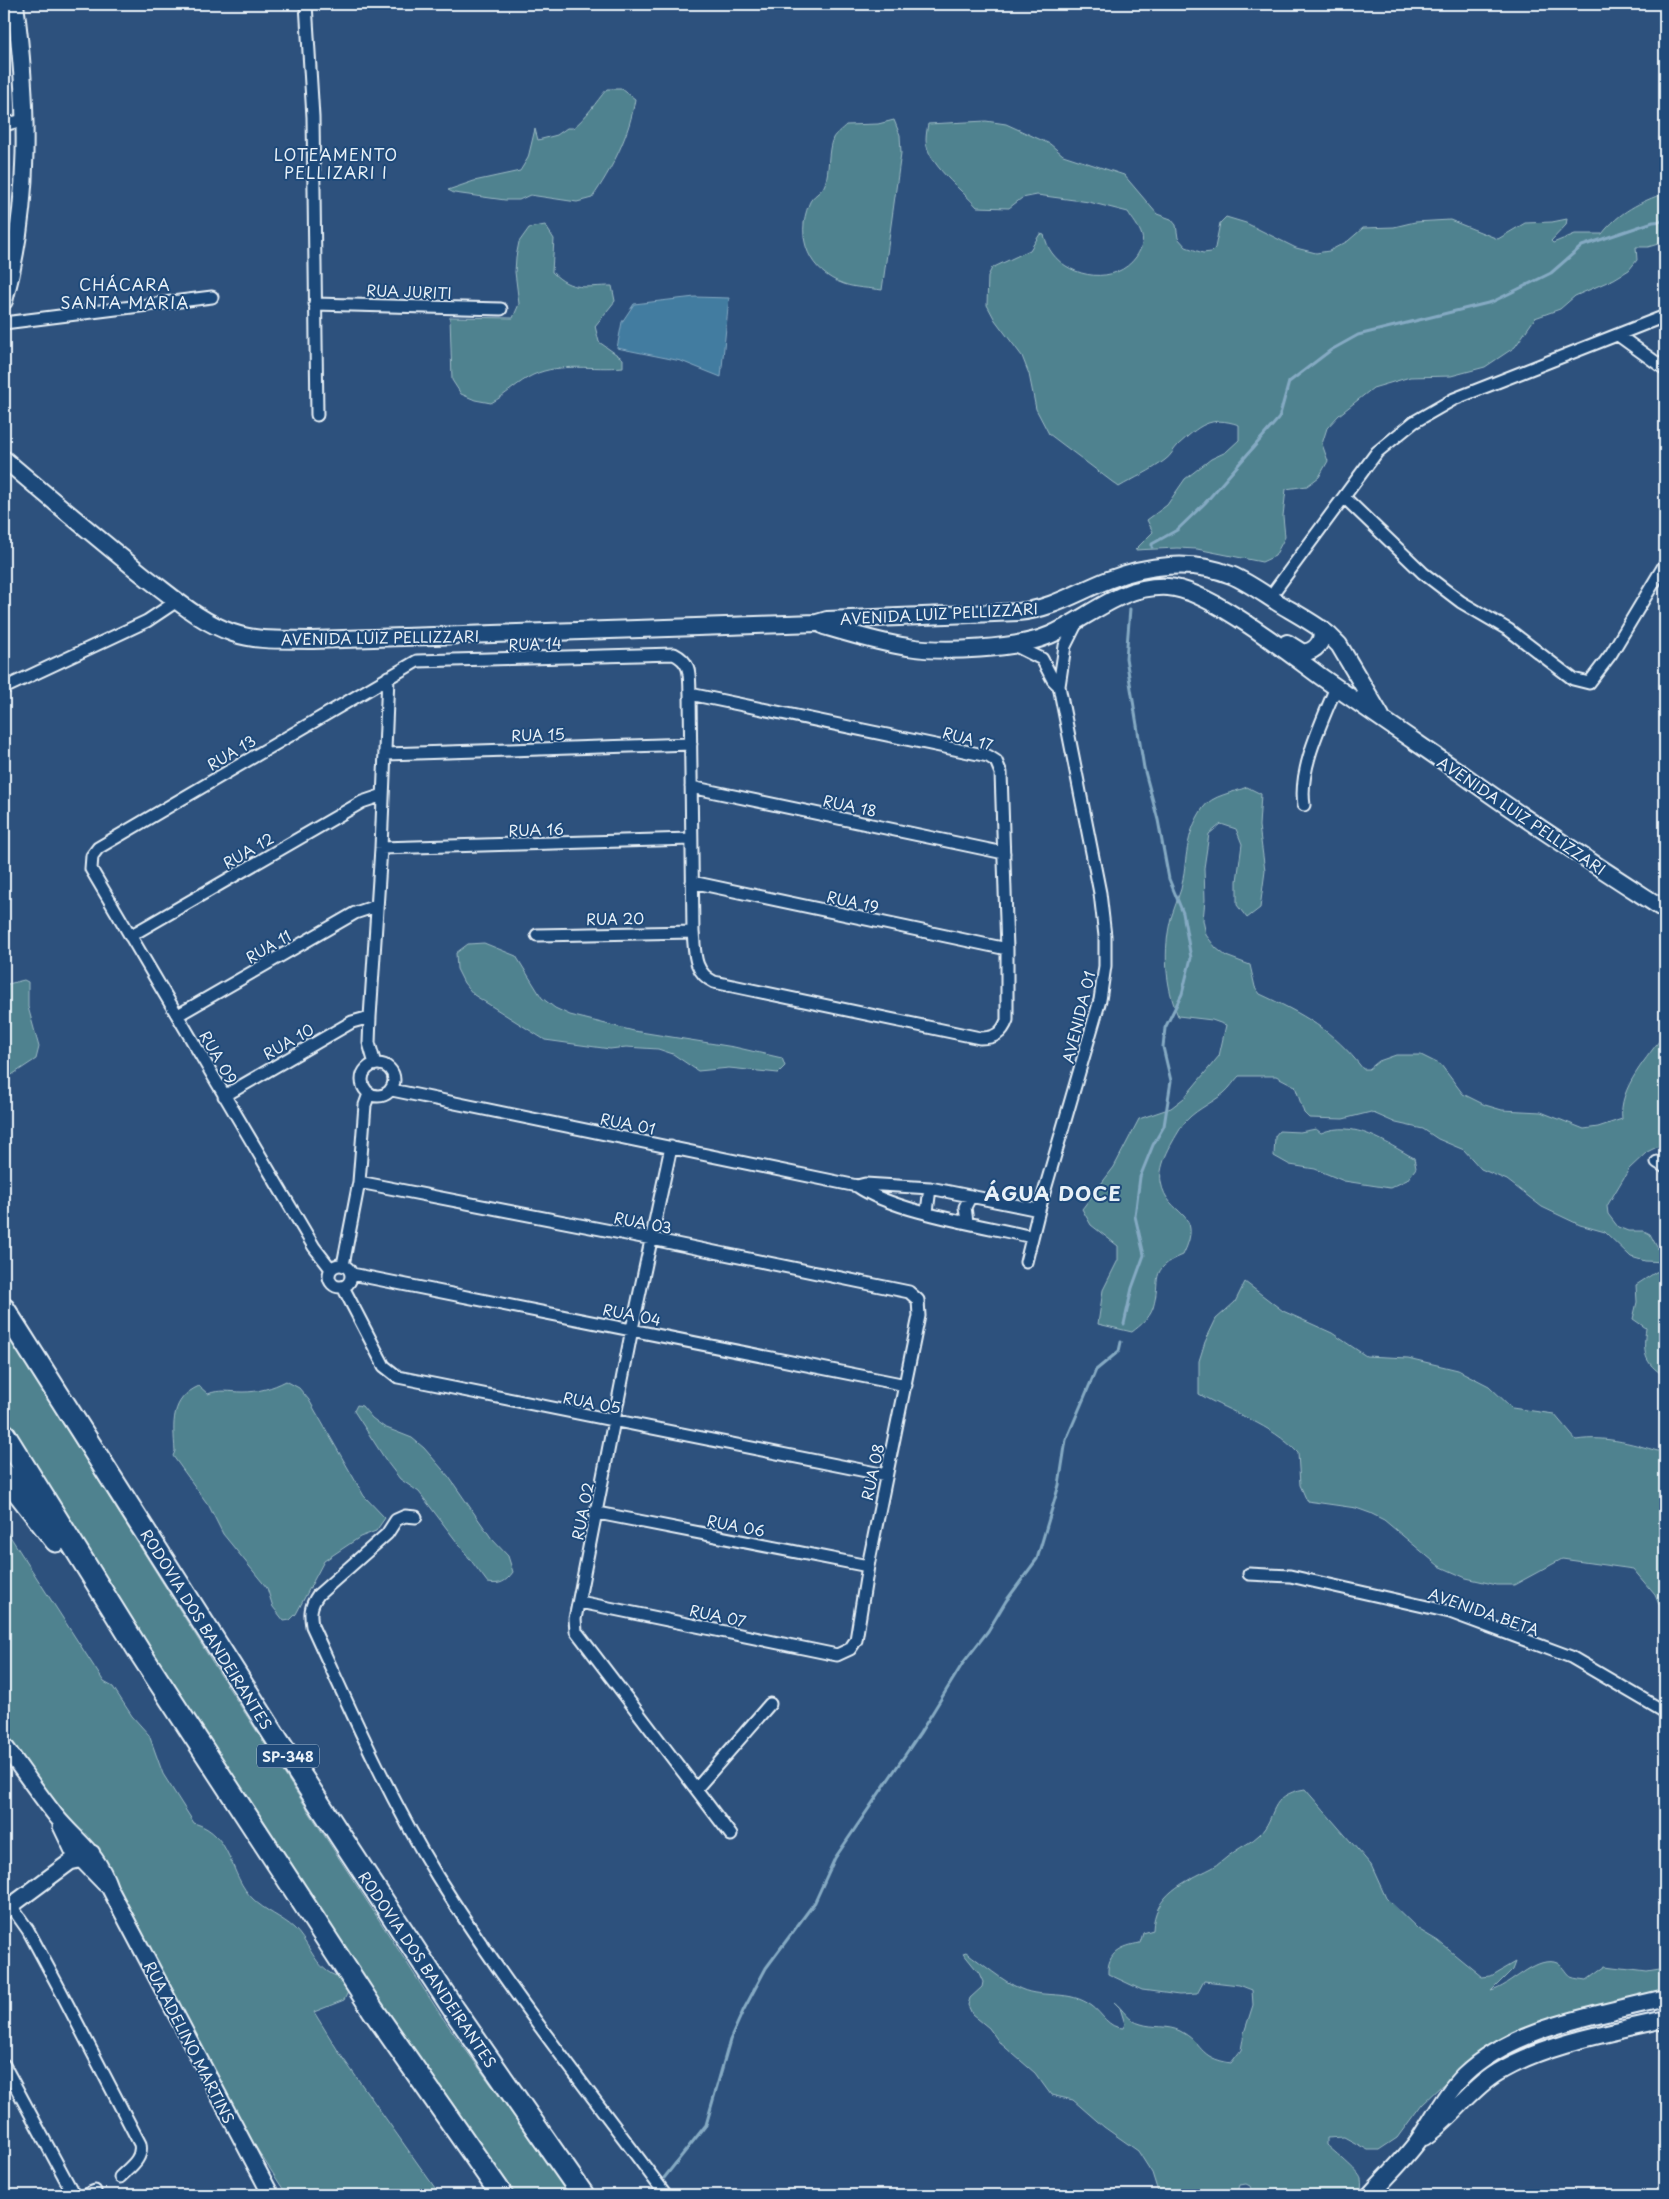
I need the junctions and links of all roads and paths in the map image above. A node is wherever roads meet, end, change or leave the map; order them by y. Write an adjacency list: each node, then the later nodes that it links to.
1 (15, 4): 3 (main road)
2 (306, 4): 7 (street)
3 (23, 120): 4 (street); 6 (main road)
4 (4, 125)
5 (212, 297): 10 (street)
6 (4, 301)
7 (315, 304): 8 (street, RUA JURITI); 13 (street)
8 (501, 309)
9 (1665, 316): 11 (street)
10 (4, 323)
11 (1618, 335): 12 (street); 15 (street)
12 (1665, 369)
13 (317, 415)
14 (4, 459): 18 (main road, AVENIDA LUIZ PELLIZZARI)
15 (1344, 497): 16 (street); 17 (street)
16 (1665, 564)
17 (1270, 597): 19 (main road, AVENIDA LUIZ PELLIZZARI); 22 (main road, AVENIDA LUIZ PELLIZZARI)
18 (178, 601): 21 (main road, AVENIDA LUIZ PELLIZZARI); 29 (street)
19 (911, 616): 21 (main road, AVENIDA LUIZ PELLIZZARI); 25 (main road)
20 (1078, 618): 23 (main road, AVENIDA LUIZ PELLIZZARI); 24 (main road, AVENIDA LUIZ PELLIZZARI); 27 (street, AVENIDA 01)
21 (817, 623): 25 (main road, AVENIDA LUIZ PELLIZZARI)
22 (1322, 630): 23 (main road); 31 (main road, AVENIDA LUIZ PELLIZZARI)
23 (1273, 642): 28 (main road, AVENIDA LUIZ PELLIZZARI)
24 (1014, 645): 25 (main road, AVENIDA LUIZ PELLIZZARI); 27 (street, AVENIDA 01)
25 (905, 647)
26 (388, 676): 30 (street, RUA 14); 33 (street); 40 (street, RUA 13)
27 (1059, 686): 61 (street, AVENIDA 01)
28 (1336, 687): 31 (main road, AVENIDA LUIZ PELLIZZARI); 36 (street)
29 (4, 688)
30 (690, 694): 32 (street); 39 (street, RUA 17)
31 (1381, 716): 43 (main road, AVENIDA LUIZ PELLIZZARI)
32 (690, 744): 33 (street, RUA 15); 34 (street)
33 (386, 754): 35 (street)
34 (691, 786): 37 (street); 39 (street, RUA 18)
35 (383, 795): 38 (street); 46 (street, RUA 12)
36 (1304, 805)
37 (691, 839): 38 (street, RUA 16); 41 (street)
38 (381, 848): 42 (street)
39 (1004, 853): 47 (street, RUA 17)
40 (92, 856): 46 (street, RUA 09)
41 (692, 882): 44 (street); 47 (street, RUA 19)
42 (376, 906): 48 (street, RUA 11); 49 (street)
43 (1665, 910)
44 (693, 932): 45 (street, RUA 20); 47 (street, RUA 17)
45 (537, 935)
46 (130, 936): 48 (street, RUA 09)
47 (1007, 949)
48 (178, 1015): 53 (street, RUA 09)
49 (370, 1017): 50 (street); 53 (street, RUA 10)
50 (375, 1064): 51 (street); 52 (street)
51 (392, 1090): 52 (street); 54 (street, RUA 01)
52 (369, 1094): 55 (street)
53 (224, 1096): 68 (street, RUA 09)
54 (672, 1147): 57 (street, RUA 01); 65 (street, RUA 02)
55 (358, 1182): 65 (street, RUA 03); 67 (street)
56 (901, 1185): 57 (street); 58 (street); 60 (street)
57 (857, 1186): 60 (street)
58 (930, 1188): 59 (street); 62 (street)
59 (971, 1196): 61 (street); 63 (street)
60 (899, 1204): 62 (street)
61 (1039, 1210): 64 (street, AVENIDA 01)
62 (927, 1212): 63 (street)
63 (967, 1222): 64 (street)
64 (1032, 1237): 66 (street, AVENIDA 01)
65 (652, 1239): 71 (street, RUA 03); 73 (street, RUA 02)
66 (1026, 1262)
67 (343, 1264): 68 (street); 69 (street)
68 (331, 1269): 70 (street)
69 (352, 1274): 70 (street); 73 (street, RUA 04)
70 (342, 1287): 75 (street, RUA 05)
71 (918, 1300): 74 (street, RUA 08)
72 (4, 1309): 101 (highway, RODOVIA DOS BANDEIRANTES / SP-348)
73 (632, 1330): 74 (street, RUA 04); 75 (street, RUA 02)
74 (906, 1384): 78 (street, RUA 08)
75 (614, 1422): 78 (street, RUA 05); 79 (street, RUA 02)
76 (4, 1434): 85 (highway)
77 (4, 1474): 85 (highway)
78 (886, 1475): 81 (street, RUA 08)
79 (598, 1513): 81 (street, RUA 06); 83 (street, RUA 02)
80 (416, 1517): 102 (street)
81 (868, 1566): 84 (street, RUA 08)
82 (1249, 1574): 87 (street, AVENIDA BETA)
83 (580, 1602): 84 (street, RUA 07); 89 (street, RUA 02)
84 (850, 1649)
85 (140, 1651): 100 (highway)
86 (770, 1704): 89 (street)
87 (1665, 1712)
88 (4, 1744): 91 (street, RUA ADELINO MARTINS)
89 (697, 1788): 90 (street, RUA 02)
90 (731, 1835)
91 (80, 1854): 92 (street); 98 (street, RUA ADELINO MARTINS)
92 (6, 1904): 97 (street)
93 (1665, 1998): 96 (main road)
94 (1665, 2020): 96 (main road)
95 (4, 2065): 99 (street)
96 (1418, 2141): 103 (main road)
97 (120, 2176)
98 (265, 2193)
99 (74, 2195)
100 (502, 2195)
101 (583, 2195)
102 (666, 2195)
103 (1370, 2195)

